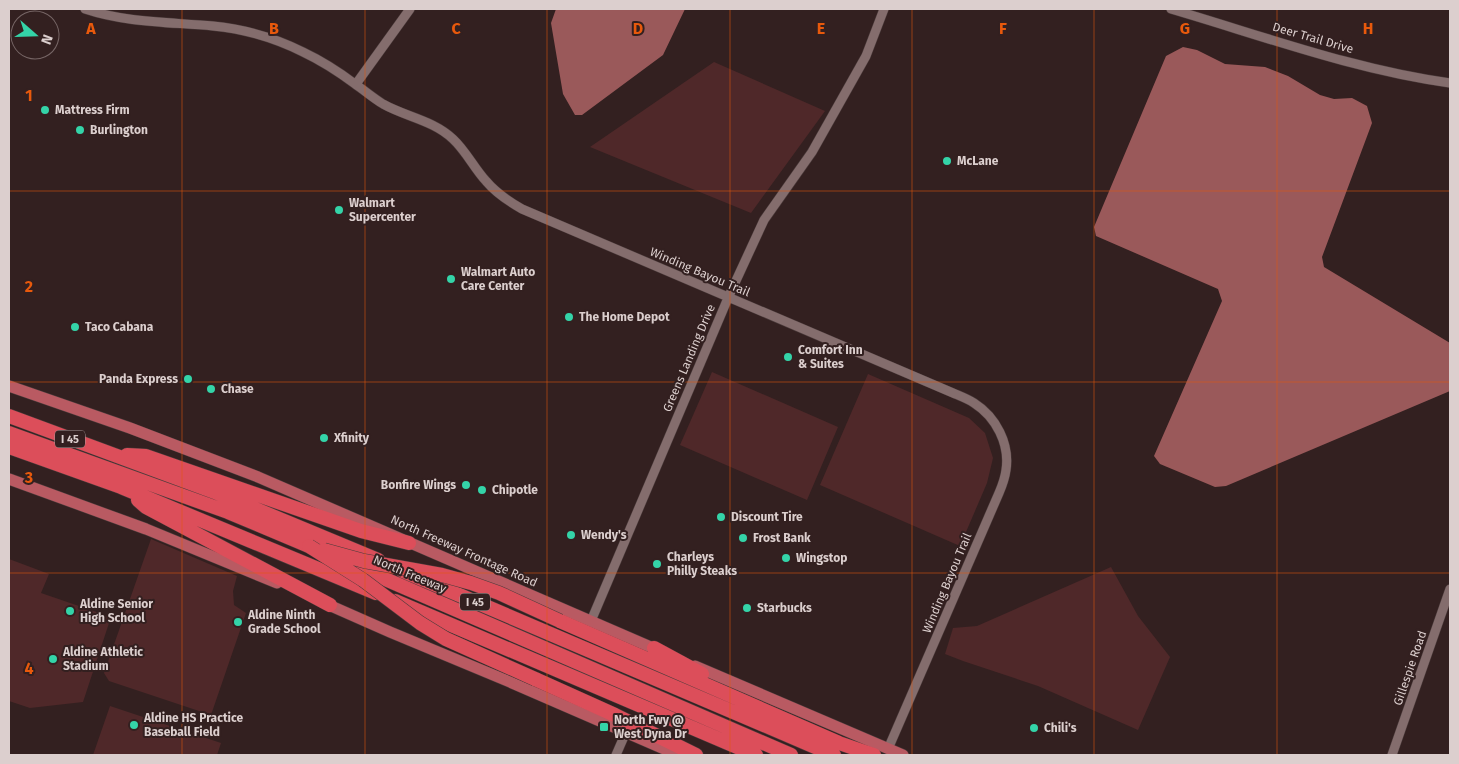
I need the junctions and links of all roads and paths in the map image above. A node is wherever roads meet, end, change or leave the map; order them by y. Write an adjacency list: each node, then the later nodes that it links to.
1 (86, 9): 6 (street, Winding Bayou Trail)
2 (410, 9): 6 (street)
3 (884, 9): 7 (street, Greens Landing Drive)
4 (1171, 9): 5 (street, Deer Trail Drive)
5 (1450, 83)
6 (356, 84): 7 (street, Winding Bayou Trail)
7 (728, 298): 19 (street, Greens Landing Drive); 23 (street, Winding Bayou Trail)
8 (9, 386): 15 (main road, North Freeway Frontage Road)
9 (9, 416): 12 (highway, North Freeway / I 45)
10 (9, 433): 16 (highway, North Freeway / I 45)
11 (9, 447): 14 (highway, I 45)
12 (113, 454): 15 (highway); 29 (highway, North Freeway / I 45)
13 (9, 479): 18 (main road)
14 (121, 487): 18 (highway); 27 (highway, I 45)
15 (409, 543): 19 (main road, North Freeway Frontage Road)
16 (309, 546): 21 (highway, bridge); 26 (highway, bridge); 28 (highway, North Freeway / I 45, bridge)
17 (1450, 589): 32 (street, Gillespie Road)
18 (330, 605): 22 (main road)
19 (591, 621): 20 (main road, North Freeway Frontage Road)
20 (654, 648): 21 (highway); 23 (main road, North Freeway Frontage Road)
21 (784, 719): 30 (highway)
22 (626, 732): 24 (street); 25 (main road)
23 (888, 749): 31 (main road, North Freeway Frontage Road)
24 (616, 755)
25 (678, 755)
26 (696, 755)
27 (756, 755)
28 (790, 755)
29 (834, 755)
30 (874, 755)
31 (903, 755)
32 (1392, 755)

